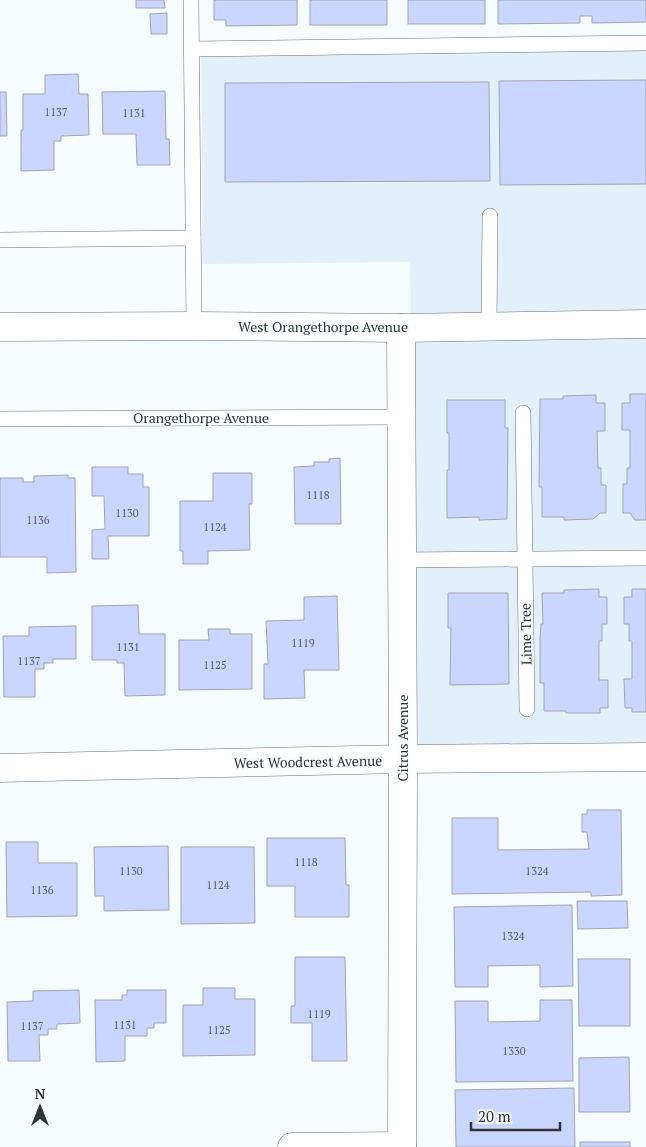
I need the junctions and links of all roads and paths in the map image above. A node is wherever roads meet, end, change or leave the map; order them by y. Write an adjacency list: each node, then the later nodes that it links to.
1 (191, 0): 3 (lane)
2 (646, 43): 3 (lane)
3 (192, 49): 5 (lane)
4 (490, 216): 10 (lane)
5 (193, 238): 6 (lane); 8 (lane)
6 (0, 240)
7 (646, 324): 10 (street, West Orangethorpe Avenue)
8 (194, 326): 9 (street, West Orangethorpe Avenue); 11 (street, West Orangethorpe Avenue)
9 (0, 327)
10 (489, 327): 11 (street, West Orangethorpe Avenue)
11 (401, 328): 13 (street, Citrus Avenue)
12 (523, 413): 17 (lane, Lime Tree)
13 (401, 417): 14 (lane, Orangethorpe Avenue); 16 (street, Citrus Avenue)
14 (0, 419)
15 (646, 558): 17 (lane)
16 (402, 560): 17 (lane); 20 (street, Citrus Avenue)
17 (525, 560): 18 (lane, Lime Tree)
18 (527, 710)
19 (646, 757): 20 (street, West Woodcrest Avenue)
20 (403, 760): 21 (street, West Woodcrest Avenue); 22 (street, Citrus Avenue)
21 (0, 768)
22 (402, 1146): 23 (street)
23 (292, 1147)

